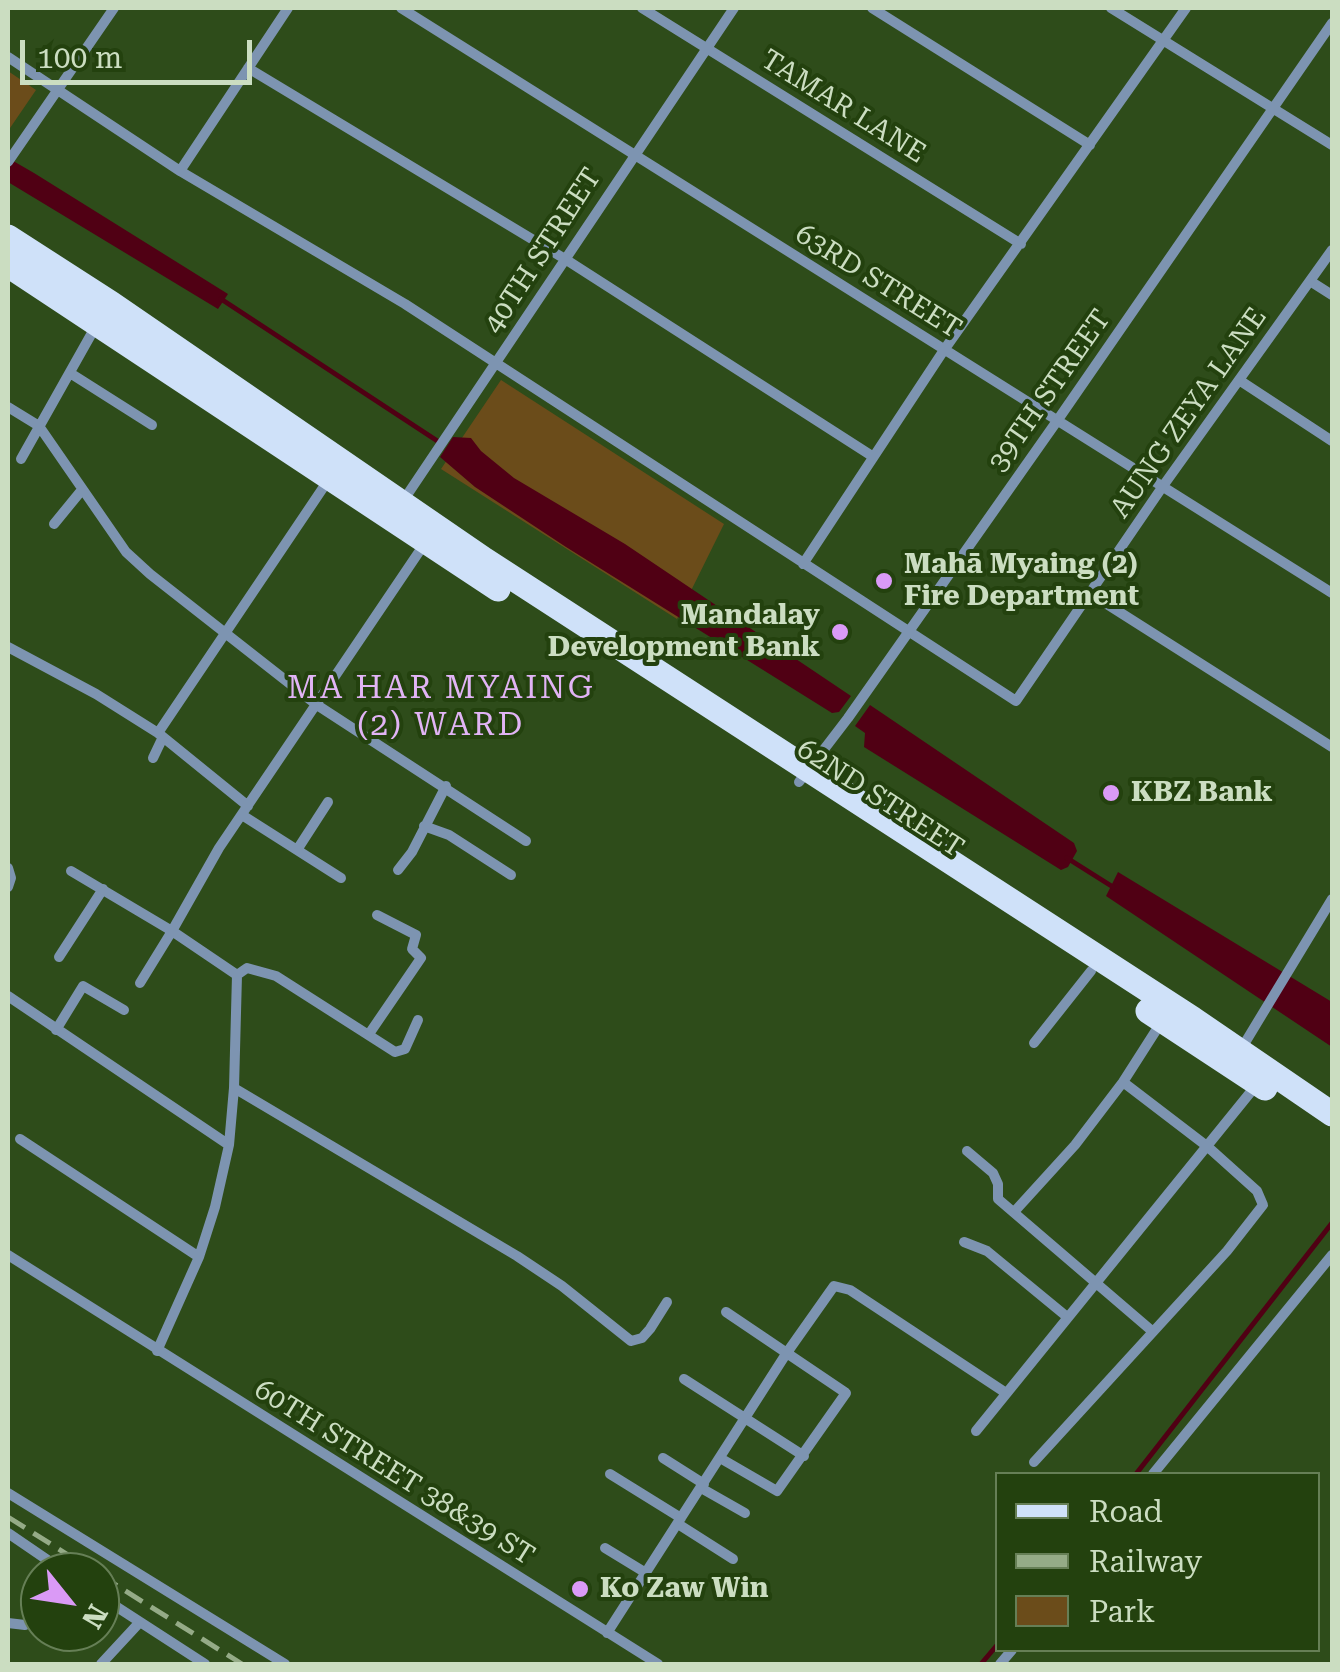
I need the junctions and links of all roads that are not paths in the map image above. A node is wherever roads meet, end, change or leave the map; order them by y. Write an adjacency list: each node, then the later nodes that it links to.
1 (114, 8): 14 (street)
2 (288, 8): 13 (street)
3 (402, 8): 18 (street, 63RD STREET)
4 (642, 8): 11 (street, TAMAR LANE)
5 (734, 8): 11 (street, 40TH STREET)
6 (872, 8): 17 (street)
7 (1111, 8): 10 (street)
8 (1186, 8): 10 (street)
9 (1332, 23): 15 (street, 39TH STREET)
10 (1164, 41): 15 (street); 17 (street)
11 (706, 48): 18 (street, 40TH STREET); 22 (street, TAMAR LANE)
12 (8, 57): 14 (street)
13 (248, 68): 20 (street); 24 (street)
14 (58, 90): 19 (street); 20 (street)
15 (1274, 110): 16 (street); 34 (street, 39TH STREET)
16 (1332, 144)
17 (1090, 145): 22 (street)
18 (633, 155): 24 (street, 40TH STREET); 29 (street, 63RD STREET)
19 (10, 159)
20 (180, 171): 30 (street)
21 (8, 238): 40 (main road)
22 (1021, 244): 29 (street)
23 (1332, 250): 26 (street, AUNG ZEYA LANE)
24 (564, 260): 30 (street, 40TH STREET); 38 (street)
25 (8, 265): 28 (main road)
26 (1310, 281): 27 (street); 32 (street, AUNG ZEYA LANE)
27 (1332, 295)
28 (98, 323): 31 (street); 40 (main road)
29 (944, 350): 34 (street, 63RD STREET); 38 (street)
30 (496, 364): 43 (street, 40TH STREET); 46 (street)
31 (70, 374): 35 (street); 36 (street)
32 (1239, 380): 37 (street); 41 (street, AUNG ZEYA LANE)
33 (9, 413): 36 (street)
34 (1057, 421): 41 (street, 63RD STREET); 49 (street, 39TH STREET)
35 (152, 425)
36 (39, 426): 39 (street); 42 (street)
37 (1332, 441)
38 (872, 456): 46 (street)
39 (21, 459)
40 (334, 470): 43 (main road, 62ND STREET); 50 (street)
41 (1163, 486): 47 (street, 63RD STREET); 48 (street, AUNG ZEYA LANE)
42 (81, 491): 44 (street); 50 (street)
43 (397, 512): 45 (main road, 62ND STREET)
44 (54, 524)
45 (431, 534): 52 (street); 56 (main road, 62ND STREET)
46 (803, 564): 49 (street)
47 (1332, 593)
48 (1092, 594): 49 (street, AUNG ZEYA LANE); 54 (street)
49 (907, 630): 56 (street, 39TH STREET)
50 (227, 634): 52 (street); 53 (street)
51 (8, 647): 53 (street)
52 (317, 705): 57 (street); 59 (street)
53 (160, 735): 55 (street); 59 (street)
54 (1332, 747)
55 (153, 758)
56 (804, 775): 74 (main road, 62ND STREET); 84 (main road, 62ND STREET)
57 (446, 786): 60 (street); 61 (street)
58 (328, 802): 62 (street)
59 (245, 810): 62 (street); 72 (street)
60 (424, 826): 64 (street); 66 (street)
61 (526, 842)
62 (297, 850): 67 (street)
63 (8, 868): 68 (street)
64 (398, 870)
65 (70, 871): 69 (street)
66 (511, 875)
67 (341, 878)
68 (8, 887)
69 (102, 889): 72 (street); 73 (street)
70 (1331, 906): 84 (street)
71 (378, 914): 82 (street)
72 (172, 930): 75 (street); 76 (street)
73 (59, 957)
74 (1091, 971): 80 (main road, 62ND STREET); 83 (street)
75 (237, 975): 82 (street); 87 (street)
76 (140, 983)
77 (9, 999): 81 (street)
78 (124, 1010): 81 (street)
79 (418, 1020): 82 (street)
80 (1162, 1020): 85 (main road, 62ND STREET); 86 (street)
81 (56, 1030): 91 (street)
82 (368, 1034)
83 (1034, 1043)
84 (1240, 1052): 85 (main road, 62ND STREET)
85 (1263, 1077): 88 (main road, 62ND STREET); 89 (main road, 62ND STREET); 92 (street)
86 (1123, 1082): 92 (street); 94 (street)
87 (234, 1088): 91 (street); 100 (street)
88 (1332, 1114)
89 (1332, 1132)
90 (20, 1140): 98 (street)
91 (229, 1145): 98 (street)
92 (1208, 1147): 99 (street); 103 (street)
93 (967, 1151): 94 (street)
94 (1014, 1212): 99 (street)
95 (964, 1242): 102 (street)
96 (8, 1255): 104 (street, 60TH STREET 38&39 ST)
97 (1332, 1255): 114 (street)
98 (198, 1257): 104 (street)
99 (1096, 1281): 102 (street); 103 (street)
100 (667, 1302)
101 (726, 1312): 105 (street)
102 (1066, 1316): 107 (street)
103 (1152, 1330): 113 (street)
104 (157, 1352): 127 (street, 60TH STREET 38&39 ST)
105 (786, 1354): 107 (street); 108 (street); 110 (street)
106 (684, 1379): 108 (street)
107 (1006, 1392): 109 (street)
108 (744, 1418): 110 (street); 112 (street)
109 (976, 1431)
110 (804, 1456): 112 (street)
111 (663, 1458): 116 (street)
112 (720, 1458): 116 (street)
113 (1034, 1462)
114 (1155, 1472)
115 (610, 1474): 119 (street)
116 (703, 1486): 118 (street); 119 (street)
117 (8, 1493): 130 (street)
118 (745, 1513)
119 (680, 1521): 123 (street); 124 (street)
120 (8, 1533): 122 (street)
121 (605, 1548): 124 (street)
122 (36, 1552)
123 (733, 1559)
124 (646, 1573): 127 (street)
125 (120, 1610): 126 (street)
126 (139, 1623): 128 (street); 129 (street)
127 (607, 1633): 131 (street, 60TH STREET 38&39 ST)
128 (100, 1664)
129 (203, 1664)
130 (284, 1664)
131 (658, 1664)

